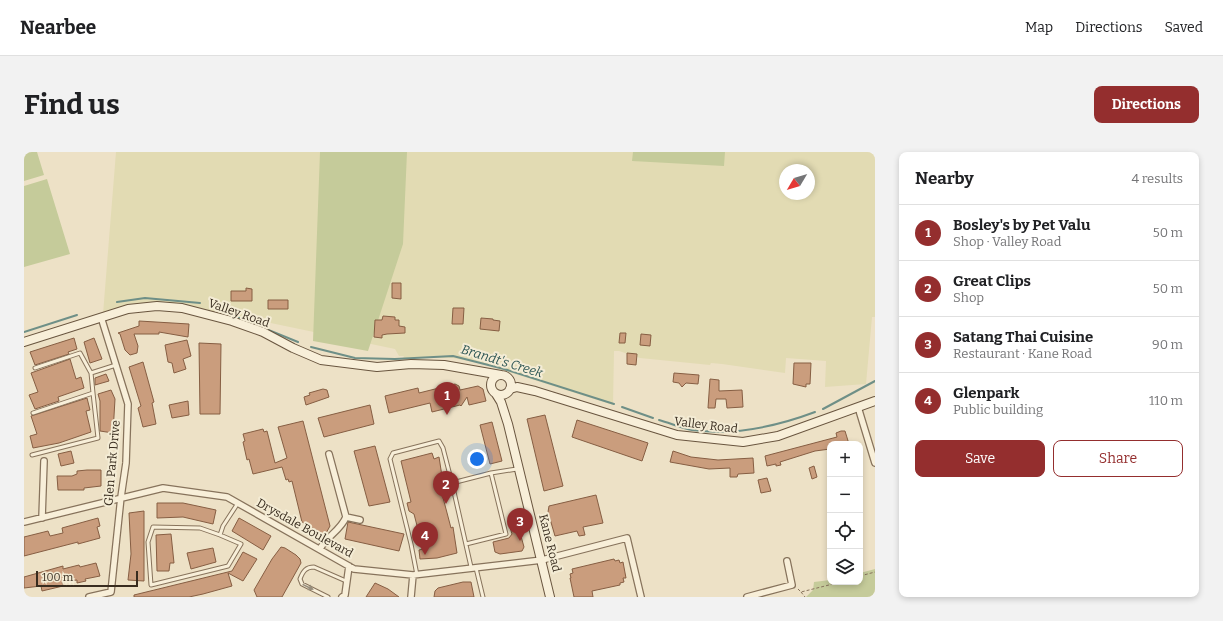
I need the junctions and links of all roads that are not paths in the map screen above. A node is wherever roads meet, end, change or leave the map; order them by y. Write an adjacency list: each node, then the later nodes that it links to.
1 (101, 318): 2 (street, Valley Road); 3 (street, Glen Park Drive); 5 (street, Valley Road)
2 (24, 342)
3 (116, 365): 6 (lane); 23 (street, Glen Park Drive)
4 (35, 368): 6 (lane)
5 (471, 368): 7 (street, Valley Road); 9 (street)
6 (91, 373): 11 (lane)
7 (504, 376): 8 (street); 9 (street); 10 (street, Valley Road)
8 (510, 390): 9 (street, Valley Road); 10 (street, Valley Road); 15 (street, Kane Road)
9 (494, 391): 15 (street, Kane Road)
10 (535, 391): 13 (street, Valley Road)
11 (93, 393): 14 (lane); 17 (lane)
12 (875, 402): 13 (street, Valley Road)
13 (858, 407): 19 (street)
14 (33, 413)
15 (508, 424): 20 (street, Kane Road)
16 (329, 454): 25 (street)
17 (32, 455)
18 (44, 462): 26 (street)
19 (875, 463)
20 (519, 468): 21 (lane); 32 (street, Kane Road)
21 (491, 473): 22 (lane); 30 (lane)
22 (452, 483): 30 (lane); 36 (lane)
23 (121, 497): 24 (street, Drysdale Boulevard); 26 (street, Drysdale Boulevard); 39 (street, Glen Park Drive)
24 (238, 503): 29 (lane); 31 (street, Drysdale Boulevard)
25 (346, 517): 27 (street); 31 (street)
26 (42, 518): 28 (street, Drysdale Boulevard)
27 (360, 520)
28 (24, 522)
29 (220, 535): 29 (lane)
30 (466, 544): 35 (lane)
31 (320, 549): 34 (street, Drysdale Boulevard)
32 (542, 560): 35 (street, Drysdale Boulevard); 44 (street, Kane Road); 45 (street, Drysdale Boulevard)
33 (787, 561): 38 (street)
34 (349, 566): 36 (street, Drysdale Boulevard); 37 (street)
35 (473, 567): 36 (street, Drysdale Boulevard); 43 (lane)
36 (415, 575): 42 (street)
37 (346, 581): 40 (lane, one-way to 40); 41 (street)
38 (770, 594): 46 (street)
39 (89, 597)
40 (328, 597)
41 (342, 597)
42 (411, 597)
43 (483, 597)
44 (550, 597)
45 (641, 597)
46 (747, 597)

